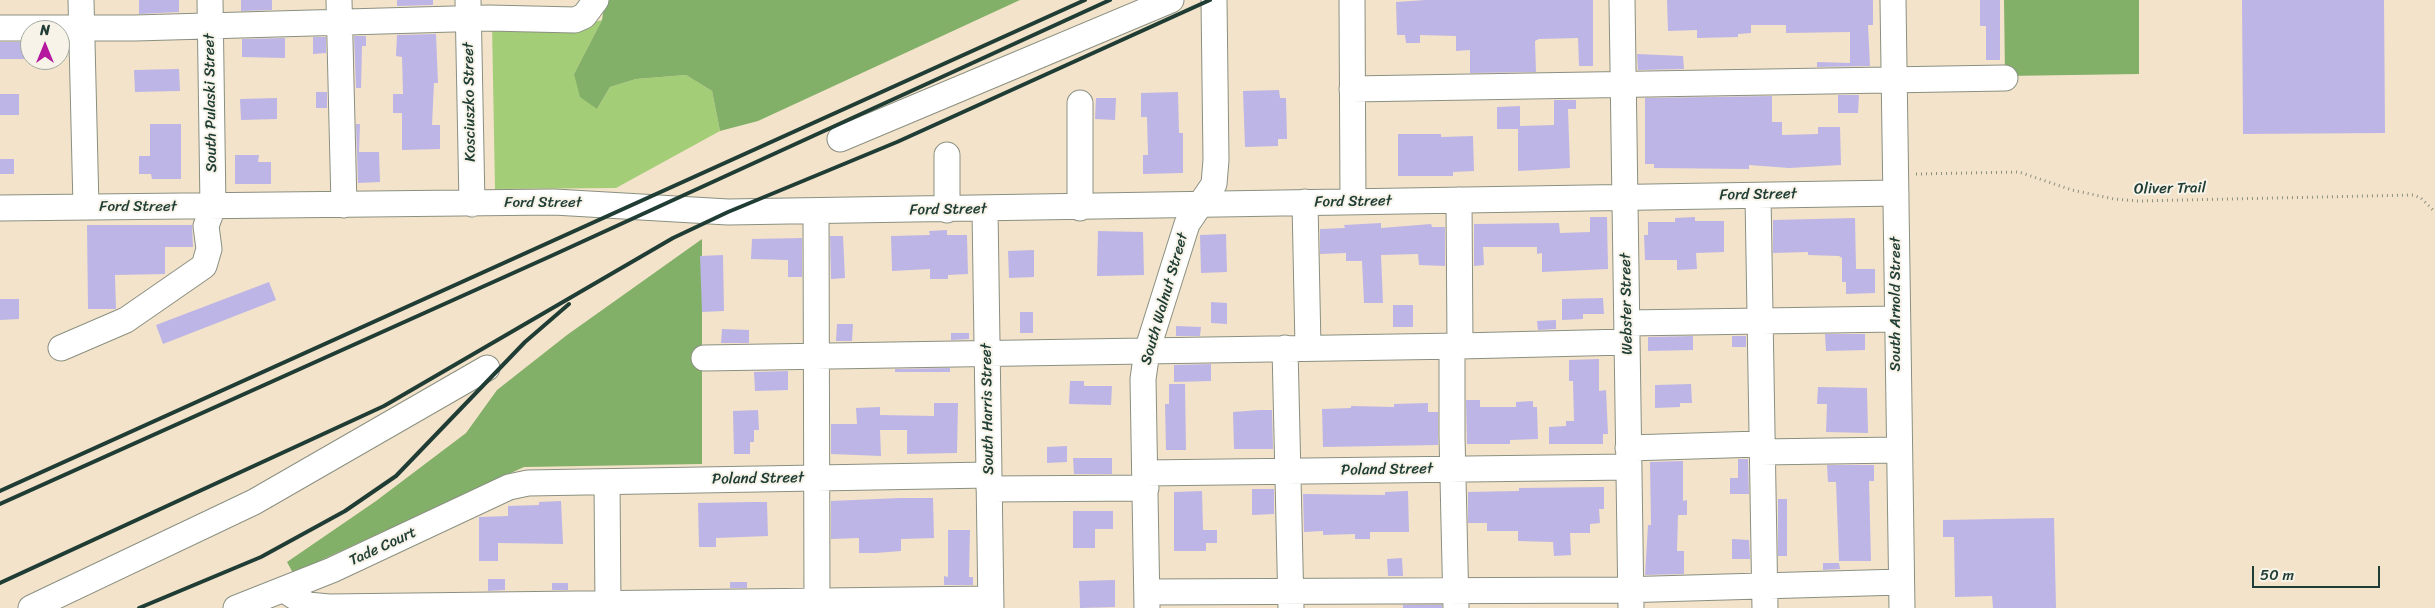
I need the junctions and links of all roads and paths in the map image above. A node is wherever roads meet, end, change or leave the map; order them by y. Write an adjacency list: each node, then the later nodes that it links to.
1 (81, 0): 12 (street)
2 (210, 0): 11 (street, South Pulaski Street)
3 (596, 0): 9 (street)
4 (1172, 0): 19 (street)
5 (1214, 0): 29 (street, South Walnut Street)
6 (1352, 0): 17 (street)
7 (1622, 0): 16 (street, Webster Street)
8 (1893, 0): 15 (street, South Arnold Street)
9 (468, 9): 10 (street); 27 (street, Kosciuszko Street)
10 (339, 11): 11 (street); 28 (street)
11 (210, 25): 12 (street); 31 (street, South Pulaski Street)
12 (81, 27): 13 (street); 30 (street)
13 (0, 28)
14 (2005, 78): 15 (street)
15 (1894, 80): 16 (street); 21 (street, South Arnold Street)
16 (1623, 83): 17 (street); 23 (street, Webster Street)
17 (1352, 89): 26 (street)
18 (1080, 103): 33 (street)
19 (840, 139)
20 (947, 155): 34 (street)
21 (1902, 184): 22 (street, Ford Street); 37 (path, Oliver Trail); 38 (street, South Arnold Street)
22 (1758, 196): 23 (street, Ford Street); 39 (street)
23 (1625, 197): 24 (street, Ford Street); 40 (street, Webster Street)
24 (1459, 200): 26 (street, Ford Street); 41 (street)
25 (1305, 202): 26 (street, Ford Street); 29 (street, Ford Street); 43 (street)
26 (1353, 202)
27 (472, 204): 28 (street, Ford Street); 36 (street, Ford Street)
28 (344, 205): 31 (street, Ford Street)
29 (1199, 205): 33 (street, Ford Street); 44 (street, South Walnut Street)
30 (86, 207): 31 (street, Ford Street); 32 (street, Ford Street)
31 (213, 207): 42 (street, South Pulaski Street)
32 (0, 208)
33 (1080, 208): 35 (street, Ford Street)
34 (947, 210): 35 (street, Ford Street); 36 (street, Ford Street)
35 (985, 210): 45 (street, South Harris Street)
36 (816, 211): 46 (street)
37 (2435, 212)
38 (1896, 319): 39 (street); 50 (street, South Arnold Street)
39 (1760, 321): 40 (street); 49 (street)
40 (1627, 332): 41 (street); 51 (street, Webster Street)
41 (1460, 346): 43 (street); 52 (street)
42 (61, 348)
43 (1297, 348): 44 (street); 53 (street)
44 (1147, 351): 45 (street); 55 (street, South Walnut Street)
45 (987, 352): 46 (street); 57 (street, South Harris Street)
46 (818, 355): 47 (street); 54 (street)
47 (704, 358)
48 (487, 368): 69 (street)
49 (1761, 448): 50 (street, Poland Street); 51 (street, Poland Street); 61 (street)
50 (1898, 450): 59 (street, South Arnold Street)
51 (1628, 458): 52 (street, Poland Street); 62 (street, Webster Street)
52 (1453, 469): 53 (street, Poland Street); 65 (street)
53 (1287, 471): 55 (street, Poland Street); 64 (street)
54 (817, 478): 56 (street, Poland Street); 57 (street, Poland Street); 67 (street)
55 (1146, 480): 57 (street, Poland Street); 63 (street, South Walnut Street)
56 (607, 482): 58 (street, Poland Street); 68 (street)
57 (989, 482): 66 (street, South Harris Street)
58 (528, 483): 60 (street, Tade Court)
59 (1901, 582): 61 (street); 71 (street, South Arnold Street)
60 (284, 590): 68 (street); 70 (street, Tade Court)
61 (1764, 596): 62 (street)
62 (1630, 598): 65 (street)
63 (1146, 600): 64 (street)
64 (1290, 600): 65 (street)
65 (1456, 600)
66 (990, 604): 67 (street)
67 (816, 605): 68 (street)
68 (608, 607)
69 (31, 608)
70 (236, 608)
71 (1902, 608)

